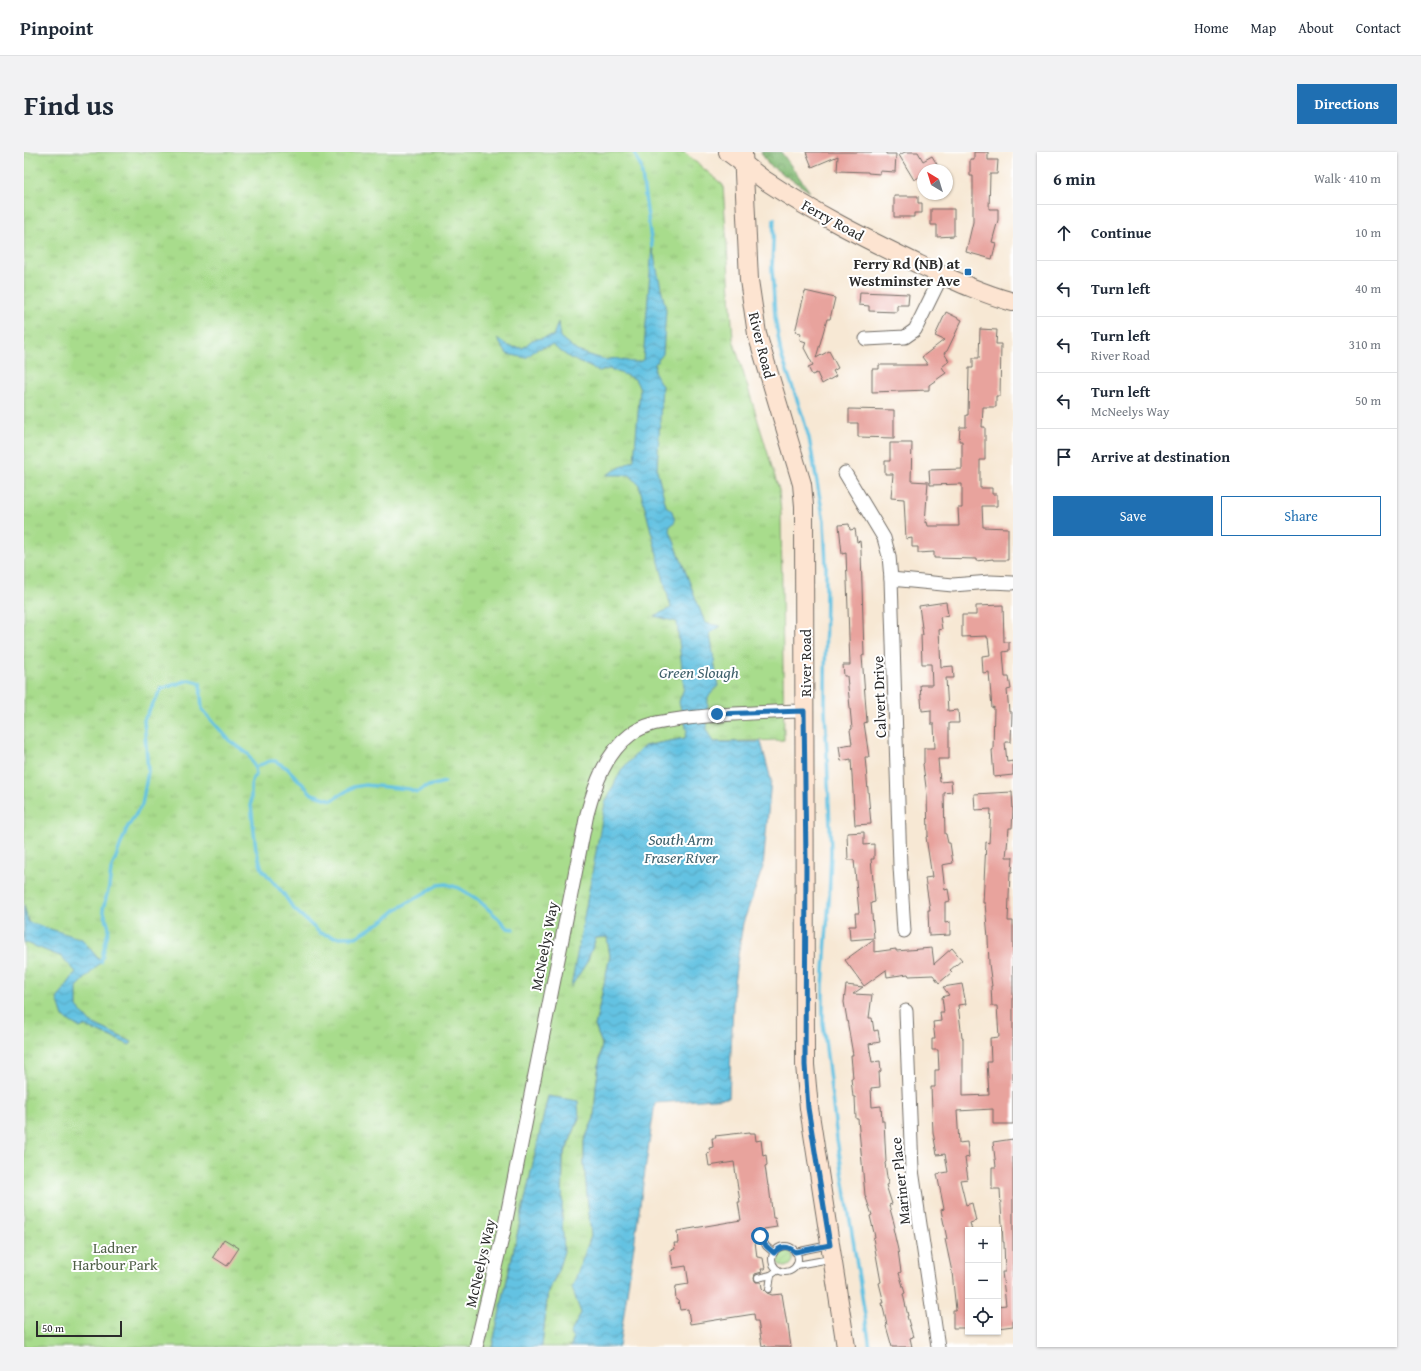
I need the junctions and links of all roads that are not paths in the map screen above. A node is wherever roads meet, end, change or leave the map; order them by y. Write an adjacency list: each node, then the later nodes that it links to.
1 (728, 152): 2 (street, Ferry Road)
2 (742, 157): 3 (street, Ferry Road); 9 (street, River Road)
3 (942, 275): 4 (street, Ferry Road); 5 (street)
4 (1013, 302)
5 (866, 339)
6 (845, 473): 7 (street, Calvert Drive)
7 (892, 579): 8 (street); 10 (street, Calvert Drive)
8 (1013, 583)
9 (804, 711): 14 (street, River Road); 21 (street, McNeelys Way)
10 (904, 930)
11 (906, 1011): 23 (street, Mariner Place)
12 (760, 1236): 15 (lane)
13 (795, 1252): 14 (lane); 15 (lane); 16 (lane)
14 (831, 1252): 16 (lane); 22 (street, River Road)
15 (774, 1253): 17 (lane)
16 (797, 1265): 17 (lane)
17 (778, 1270): 18 (lane)
18 (770, 1275): 19 (lane); 20 (lane)
19 (758, 1278)
20 (769, 1289)
21 (476, 1347)
22 (846, 1347)
23 (938, 1347)

